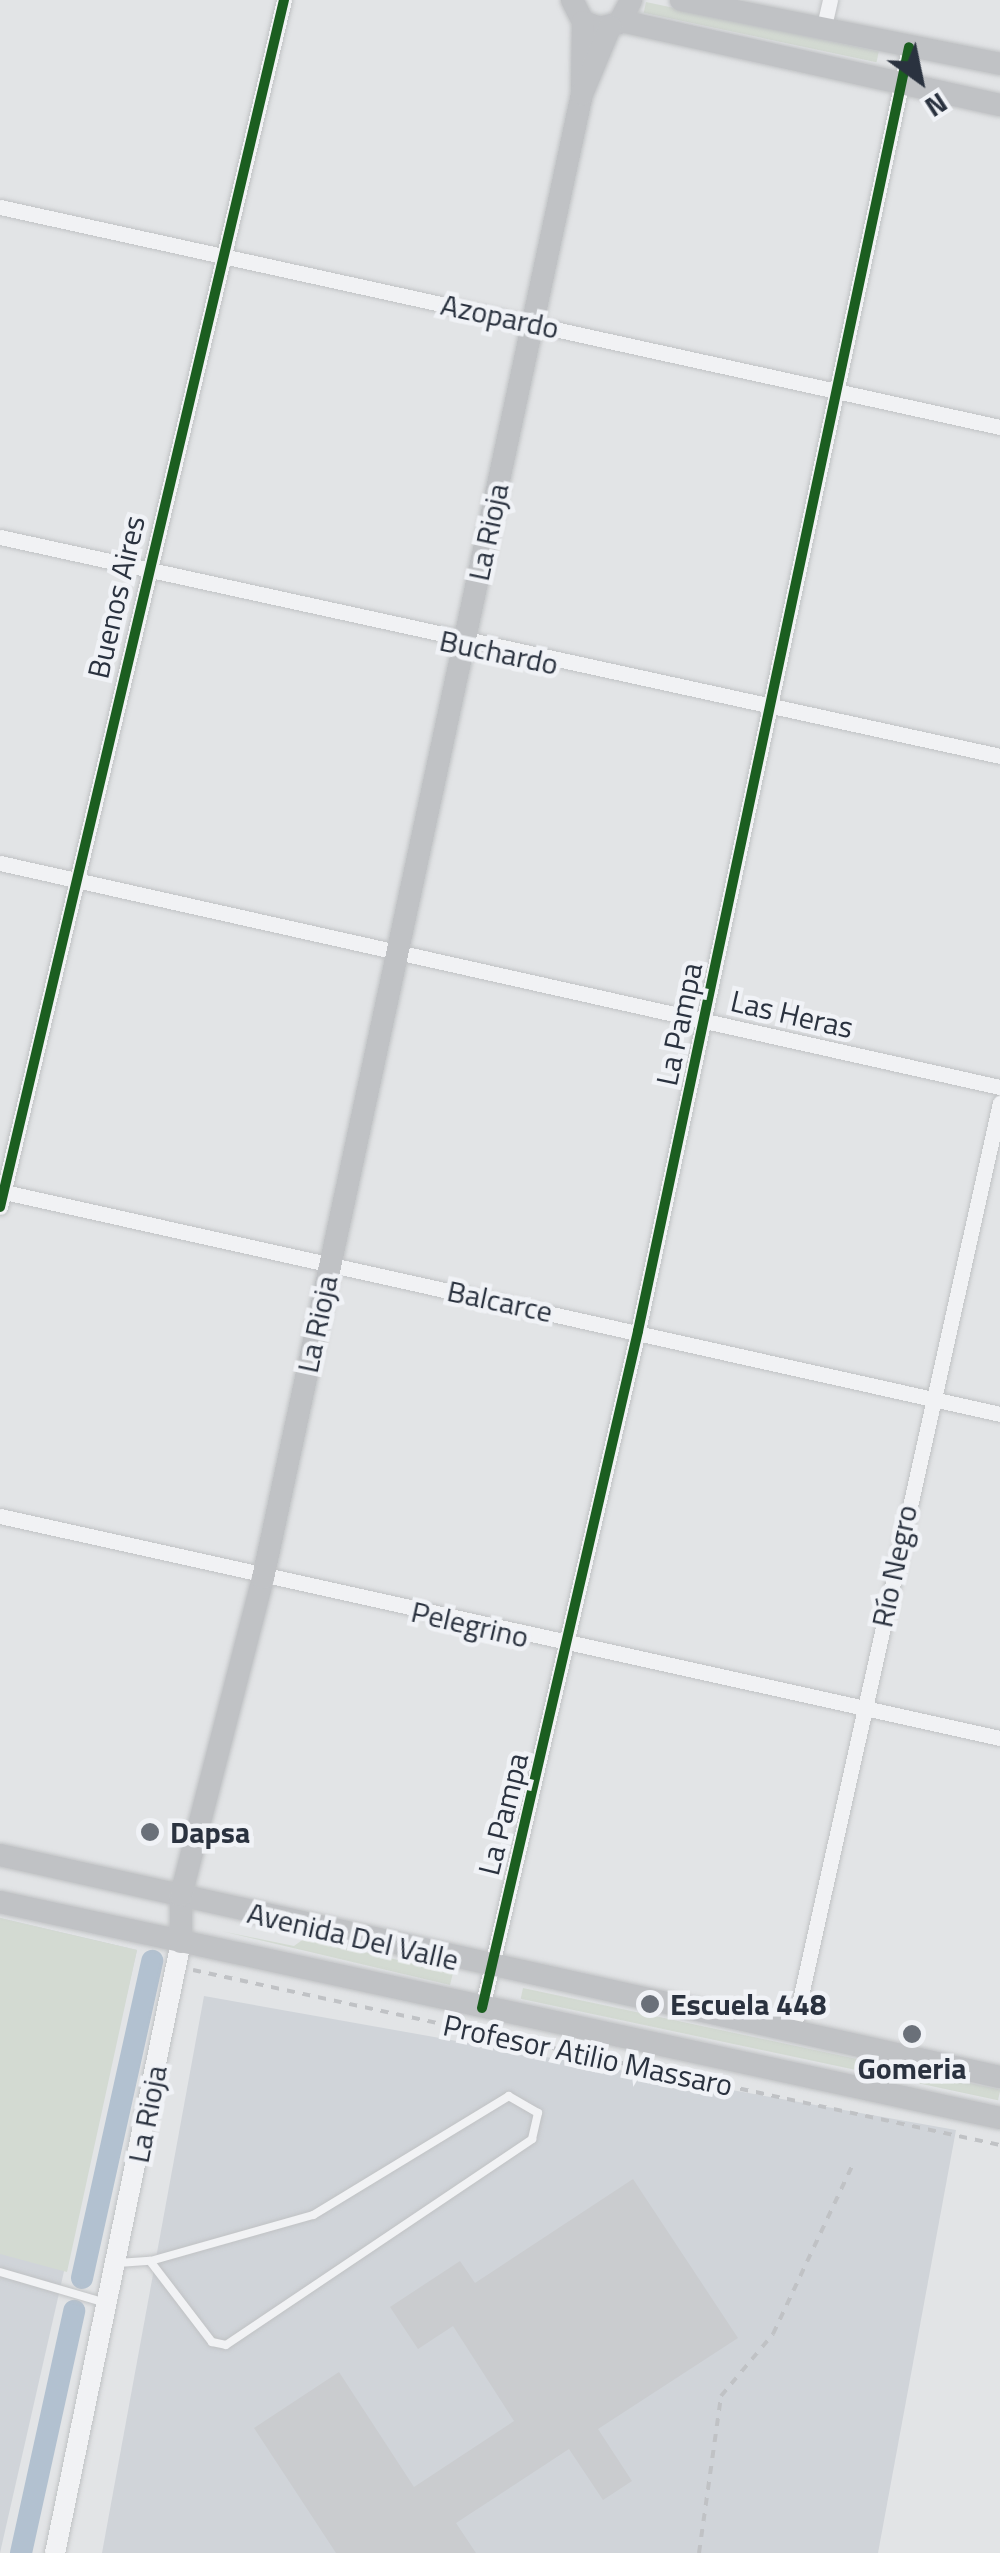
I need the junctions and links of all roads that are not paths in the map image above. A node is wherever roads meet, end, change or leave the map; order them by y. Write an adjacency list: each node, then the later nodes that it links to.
1 (284, 0): 13 (street, Buenos Aires)
2 (681, 0): 6 (main road)
3 (830, 0): 6 (street)
4 (573, 9): 5 (main road); 10 (main road, La Rioja)
5 (620, 16): 9 (main road); 10 (main road, La Rioja)
6 (824, 26): 7 (main road)
7 (909, 47): 8 (main road); 9 (street, La Pampa)
8 (1000, 64)
9 (907, 86): 11 (main road); 15 (street, La Pampa)
10 (582, 94): 14 (main road, La Rioja)
11 (1000, 105)
12 (0, 207): 13 (street, Azopardo)
13 (222, 255): 14 (street, Azopardo); 18 (street, Buenos Aires)
14 (533, 323): 15 (street, Azopardo); 19 (main road, La Rioja)
15 (840, 392): 16 (street, Azopardo); 20 (street, La Pampa)
16 (1000, 427)
17 (0, 537): 18 (street, Buchardo)
18 (147, 572): 19 (street, Buchardo); 23 (street, Buenos Aires)
19 (464, 645): 20 (street, Buchardo); 24 (main road, La Rioja)
20 (773, 709): 21 (street, Buchardo); 25 (street, La Pampa)
21 (1000, 756)
22 (0, 863): 23 (street, Las Heras)
23 (77, 879): 24 (street, Las Heras); 28 (street, Buenos Aires)
24 (396, 954): 25 (street, Las Heras); 29 (main road, La Rioja)
25 (705, 1020): 26 (street, Las Heras); 30 (street, La Pampa)
26 (1000, 1087)
27 (1000, 1102): 31 (street, Río Negro)
28 (1, 1197): 29 (street, Balcarce)
29 (329, 1264): 30 (street, Balcarce); 34 (main road, La Rioja)
30 (638, 1332): 31 (street, Balcarce); 35 (street, La Pampa)
31 (931, 1398): 32 (street, Balcarce); 36 (street, Río Negro)
32 (1000, 1414)
33 (0, 1516): 34 (street, Pelegrino)
34 (263, 1578): 35 (street, Pelegrino); 39 (main road, La Rioja)
35 (569, 1646): 36 (street, Pelegrino); 42 (street, La Pampa)
36 (864, 1708): 37 (street, Pelegrino); 44 (street, Río Negro)
37 (1000, 1738)
38 (0, 1856): 39 (main road, Avenida Del Valle)
39 (181, 1896): 41 (main road, La Rioja); 42 (main road, Avenida Del Valle)
40 (0, 1902): 41 (main road, Avenida Del Valle)
41 (180, 1942): 43 (main road, Avenida Del Valle); 48 (street, La Rioja)
42 (491, 1968): 43 (street, La Pampa); 44 (main road, Avenida Del Valle)
43 (482, 2008): 46 (main road, Avenida Del Valle)
44 (793, 2031): 45 (main road, Avenida Del Valle)
45 (1000, 2077)
46 (1000, 2118)
47 (150, 2261): 47 (lane); 48 (lane)
48 (118, 2264): 50 (street, La Rioja)
49 (0, 2272): 50 (lane)
50 (108, 2304): 51 (street, La Rioja)
51 (55, 2553)

